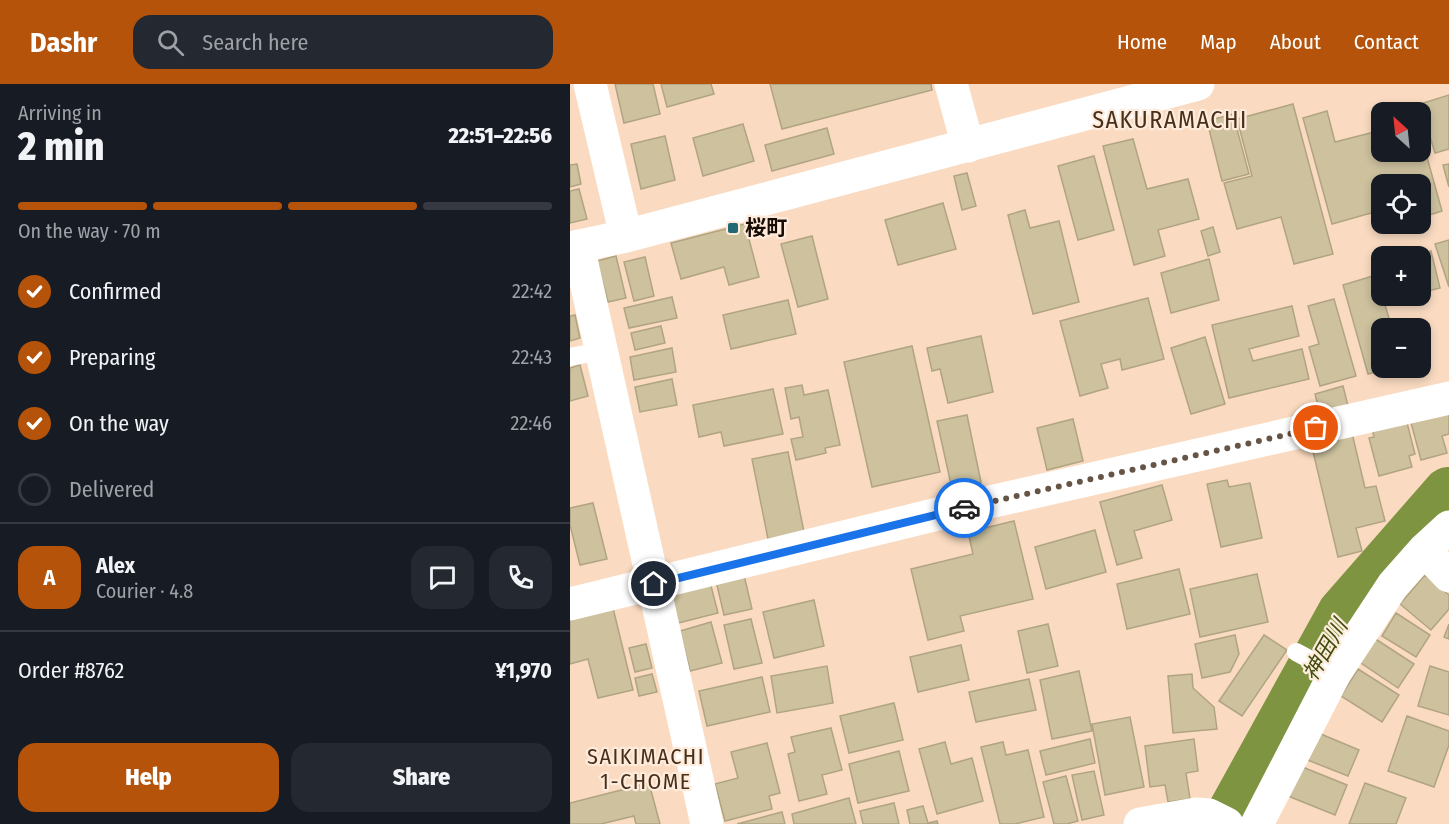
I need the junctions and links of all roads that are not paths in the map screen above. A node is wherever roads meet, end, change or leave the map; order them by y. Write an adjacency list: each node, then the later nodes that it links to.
1 (590, 84): 5 (street)
2 (951, 84): 4 (street)
3 (1198, 84): 4 (street)
4 (968, 146): 5 (street)
5 (626, 236): 6 (street)
6 (574, 247): 7 (street)
7 (586, 354): 12 (street)
8 (1449, 398): 12 (street)
9 (1449, 527): 10 (street)
10 (1424, 550): 11 (street); 15 (street)
11 (1449, 576)
12 (654, 584): 13 (street); 17 (street)
13 (570, 604)
14 (1296, 652): 15 (lane)
15 (1335, 673): 19 (street)
16 (1218, 819): 18 (street)
17 (707, 824)
18 (1140, 824)
19 (1257, 824)

